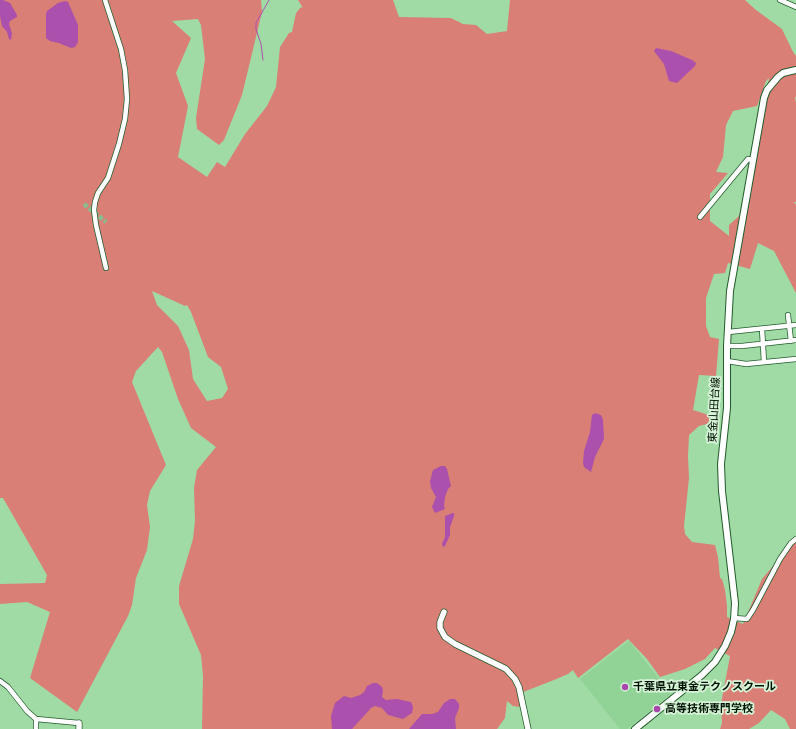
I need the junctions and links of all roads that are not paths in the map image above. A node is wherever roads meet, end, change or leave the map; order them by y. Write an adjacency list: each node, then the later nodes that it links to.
1 (105, 0): 7 (street)
2 (780, 0): 3 (street)
3 (796, 7)
4 (796, 70): 5 (main road, 東金山田台線)
5 (753, 160): 6 (street); 12 (main road, 東金山田台線)
6 (700, 217)
7 (106, 268)
8 (788, 315): 10 (street)
9 (796, 324): 10 (street)
10 (789, 325): 11 (street); 13 (street)
11 (762, 329): 12 (street); 14 (street)
12 (728, 332): 15 (main road, 東金山田台線)
13 (794, 341): 14 (street)
14 (763, 344): 15 (street); 18 (street)
15 (727, 346): 17 (main road, 東金山田台線)
16 (796, 359): 18 (street)
17 (727, 361): 18 (street); 21 (main road, 東金山田台線)
18 (764, 362)
19 (796, 539): 21 (street)
20 (444, 612): 26 (street)
21 (734, 618): 27 (main road, 東金山田台線)
22 (0, 681): 23 (street)
23 (36, 719): 24 (street); 25 (street)
24 (79, 726)
25 (36, 729)
26 (528, 729)
27 (635, 729)

